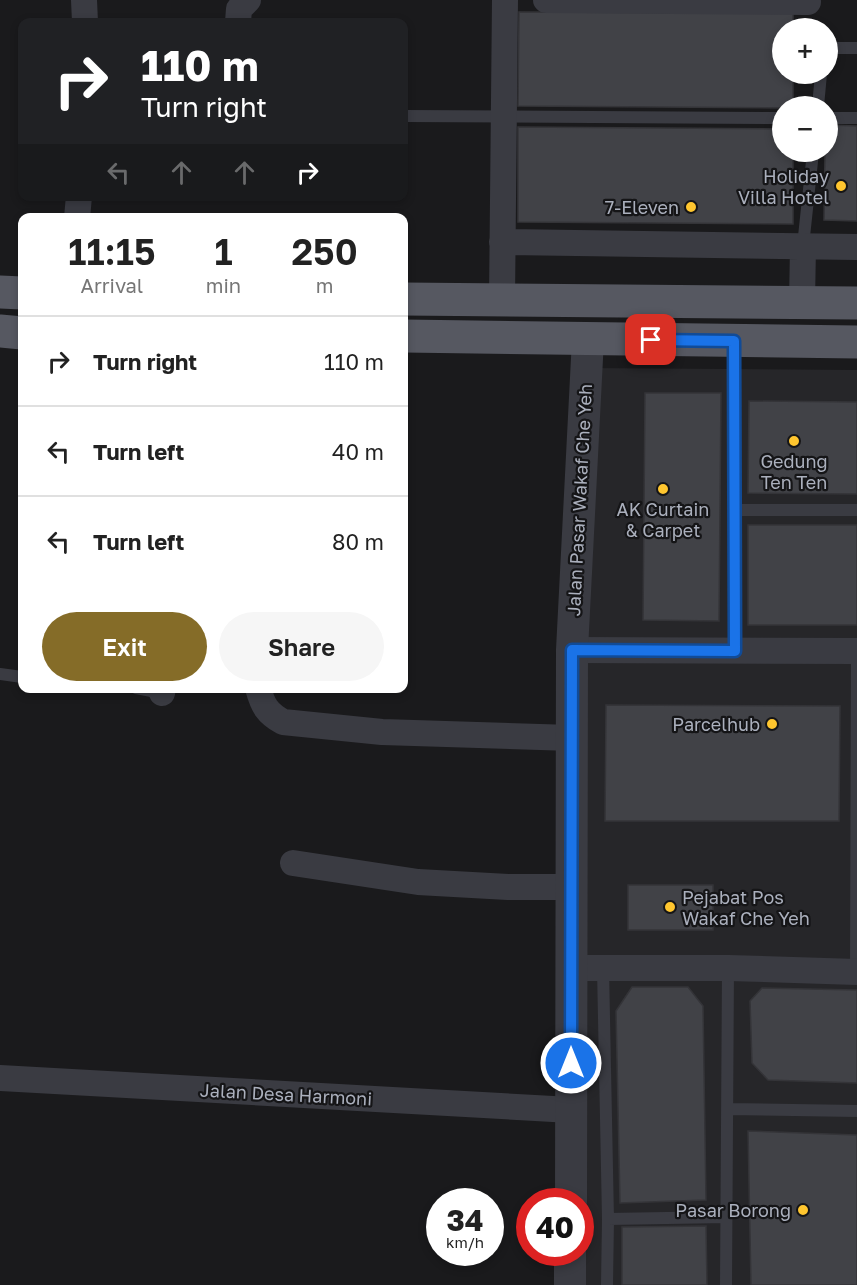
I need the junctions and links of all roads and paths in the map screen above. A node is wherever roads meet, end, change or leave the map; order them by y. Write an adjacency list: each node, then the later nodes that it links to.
1 (84, 0): 6 (street)
2 (248, 0): 7 (street)
3 (505, 0): 11 (street)
4 (546, 0): 5 (street)
5 (808, 2)
6 (85, 18)
7 (238, 18)
8 (838, 48): 9 (lane)
9 (857, 48)
10 (408, 116): 11 (lane)
11 (503, 117): 12 (lane); 16 (street)
12 (772, 118)
13 (838, 118): 14 (lane)
14 (857, 118)
15 (812, 162): 17 (lane)
16 (502, 242): 17 (street); 22 (street)
17 (803, 246): 18 (street); 23 (street)
18 (857, 247)
19 (0, 292): 20 (main road)
20 (18, 292)
21 (408, 299): 22 (main road)
22 (502, 300): 23 (main road)
23 (802, 303): 24 (main road)
24 (857, 303)
25 (0, 331): 26 (main road)
26 (18, 333)
27 (408, 336): 28 (main road)
28 (588, 339): 29 (main road); 33 (street, Jalan Pasar Wakaf Che Yeh)
29 (734, 341): 30 (main road); 31 (lane)
30 (857, 342)
31 (735, 510): 32 (lane); 34 (lane)
32 (857, 510)
33 (572, 650): 34 (street); 39 (street, Jalan Pasar Wakaf Che Yeh)
34 (735, 651): 35 (street)
35 (857, 651): 45 (lane)
36 (0, 675): 37 (lane)
37 (18, 676)
38 (259, 693): 39 (street)
39 (572, 738): 41 (street, Jalan Pasar Wakaf Che Yeh)
40 (293, 863): 41 (street)
41 (572, 887): 42 (street, Jalan Pasar Wakaf Che Yeh)
42 (571, 968): 43 (street); 48 (street, Jalan Pasar Wakaf Che Yeh)
43 (603, 968): 44 (street); 52 (lane)
44 (728, 968): 45 (street); 47 (lane)
45 (857, 972)
46 (0, 1078): 48 (street, Jalan Desa Harmoni)
47 (727, 1109): 49 (lane); 51 (lane)
48 (571, 1110): 50 (street, Jalan Pasar Wakaf Che Yeh)
49 (857, 1111)
50 (571, 1188)
51 (726, 1217): 52 (lane); 56 (lane)
52 (608, 1219): 55 (lane)
53 (570, 1266): 54 (street)
54 (570, 1285)
55 (607, 1285)
56 (726, 1285)

